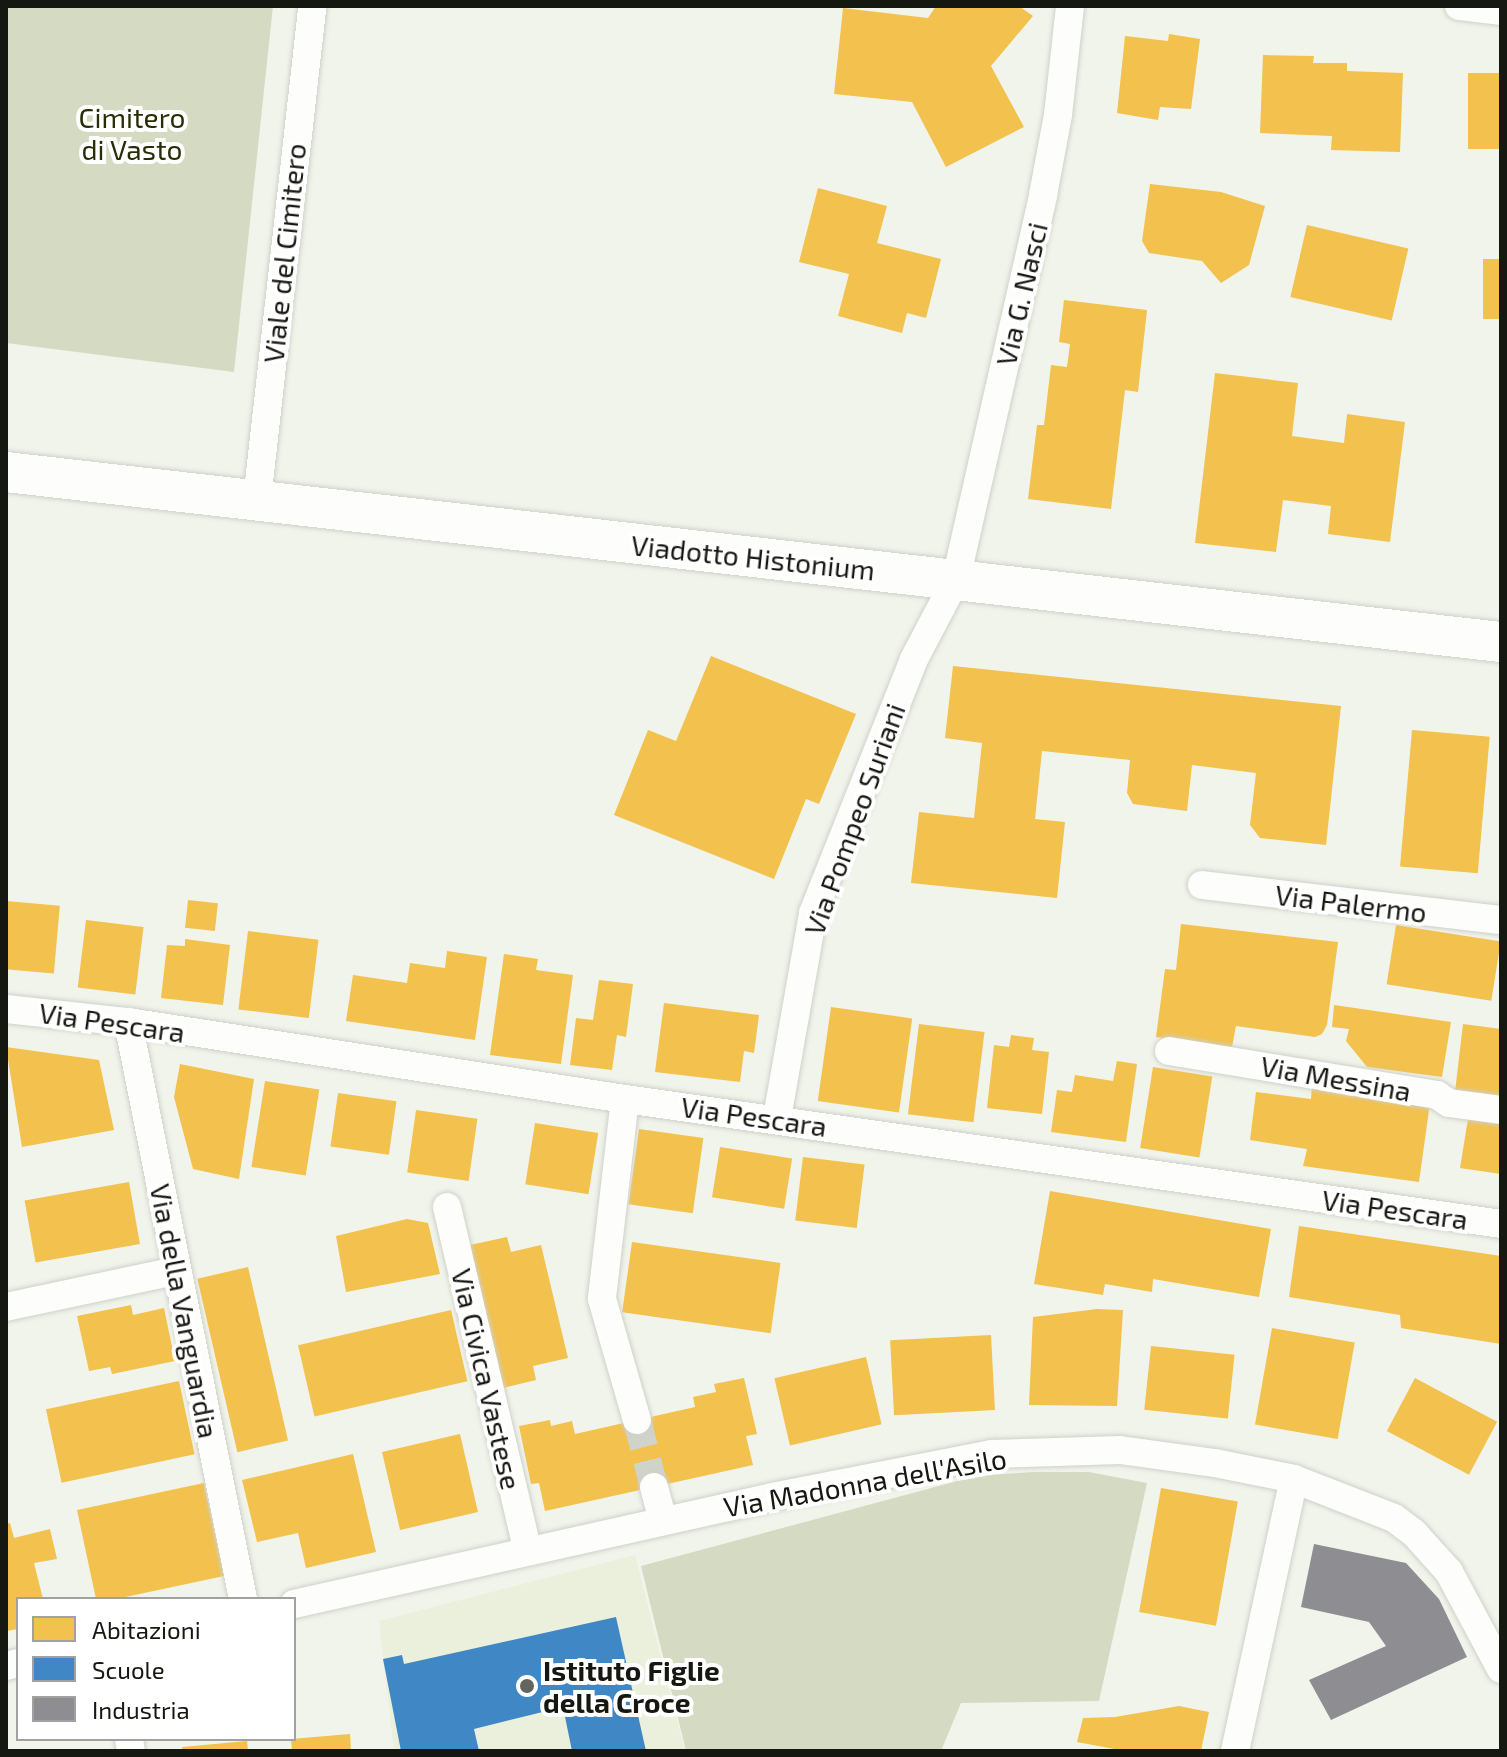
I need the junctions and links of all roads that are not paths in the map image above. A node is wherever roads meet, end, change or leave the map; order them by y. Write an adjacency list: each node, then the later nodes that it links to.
1 (312, 6): 6 (street, Viale del Cimitero)
2 (1070, 6): 7 (street, Via G. Nasci)
3 (1459, 6): 4 (street)
4 (1501, 11)
5 (6, 472): 6 (main road, Viadotto Histonium)
6 (257, 500): 7 (main road, Viadotto Histonium)
7 (956, 579): 8 (main road, Viadotto Histonium); 16 (street, Via Pompeo Suriani)
8 (1501, 642)
9 (1202, 885): 10 (street, Via Palermo)
10 (1501, 920)
11 (6, 1009): 12 (street, Via Pescara)
12 (128, 1022): 14 (street, Via Pescara); 19 (street, Via della Vanguardia)
13 (1169, 1051): 15 (street, Via Messina)
14 (625, 1099): 16 (street, Via Pescara); 21 (street)
15 (1501, 1110)
16 (777, 1118): 18 (street, Via Pescara)
17 (447, 1207): 25 (street, Via Civica Vastese)
18 (1501, 1224)
19 (176, 1271): 20 (street); 26 (street, Via della Vanguardia)
20 (6, 1307)
21 (637, 1420)
22 (1294, 1479): 24 (street, Via Madonna dell'Asilo); 28 (street, Via Madonna dell'Asilo); 29 (street)
23 (654, 1487): 24 (street)
24 (663, 1521): 25 (street, Via Madonna dell'Asilo)
25 (528, 1551): 27 (street, Via Madonna dell'Asilo)
26 (243, 1597)
27 (296, 1604)
28 (1501, 1669)
29 (1235, 1751)

